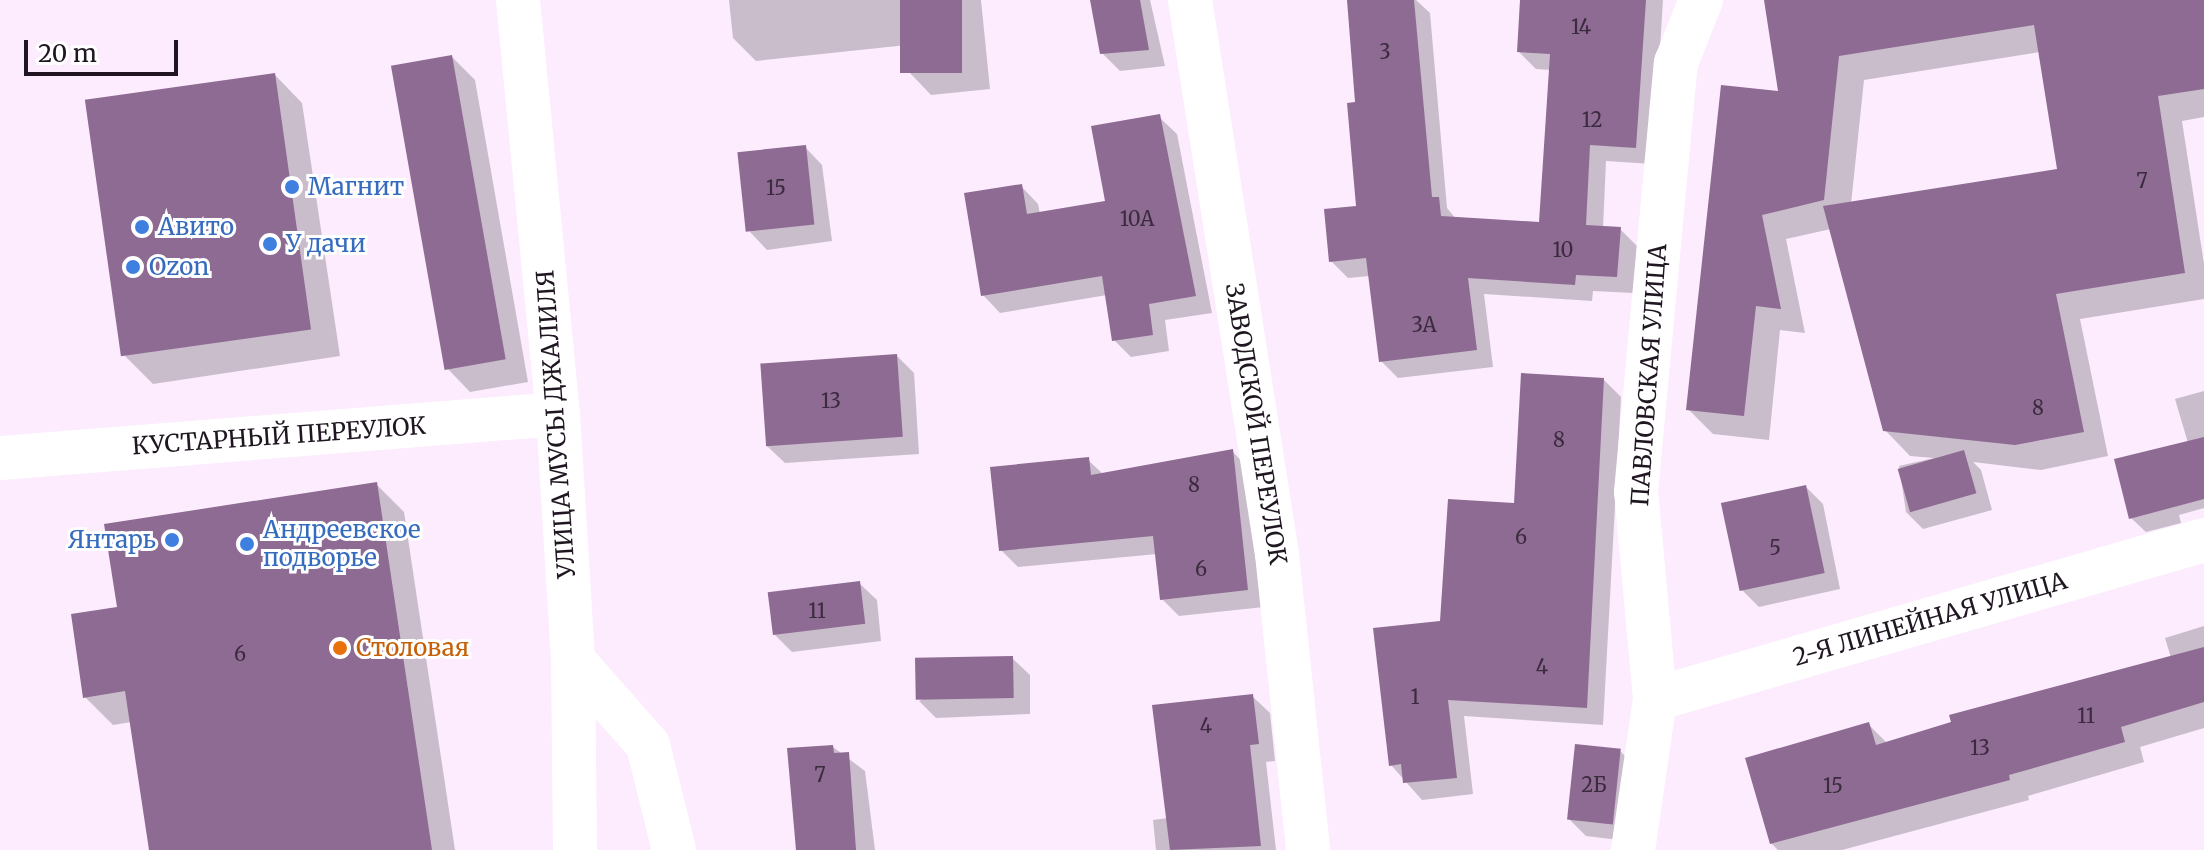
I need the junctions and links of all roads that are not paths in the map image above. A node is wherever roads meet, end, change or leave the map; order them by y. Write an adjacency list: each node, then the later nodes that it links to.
1 (518, 0): 4 (street, УЛИЦА МУСЫ ДЖАЛИЛЯ)
2 (1190, 0): 11 (street, ЗАВОДСКОЙ ПЕРЕУЛОК)
3 (1701, 0): 8 (street, ПАВЛОВСКАЯ УЛИЦА)
4 (558, 414): 5 (street, КУСТАРНЫЙ ПЕРЕУЛОК); 7 (street, УЛИЦА МУСЫ ДЖАЛИЛЯ)
5 (0, 458)
6 (2204, 540): 8 (street, 2-Я ЛИНЕЙНАЯ УЛИЦА)
7 (573, 660): 9 (street, УЛИЦА МУСЫ ДЖАЛИЛЯ); 10 (street)
8 (1655, 699): 12 (street, ПАВЛОВСКАЯ УЛИЦА)
9 (575, 850)
10 (674, 850)
11 (1308, 850)
12 (1633, 850)

